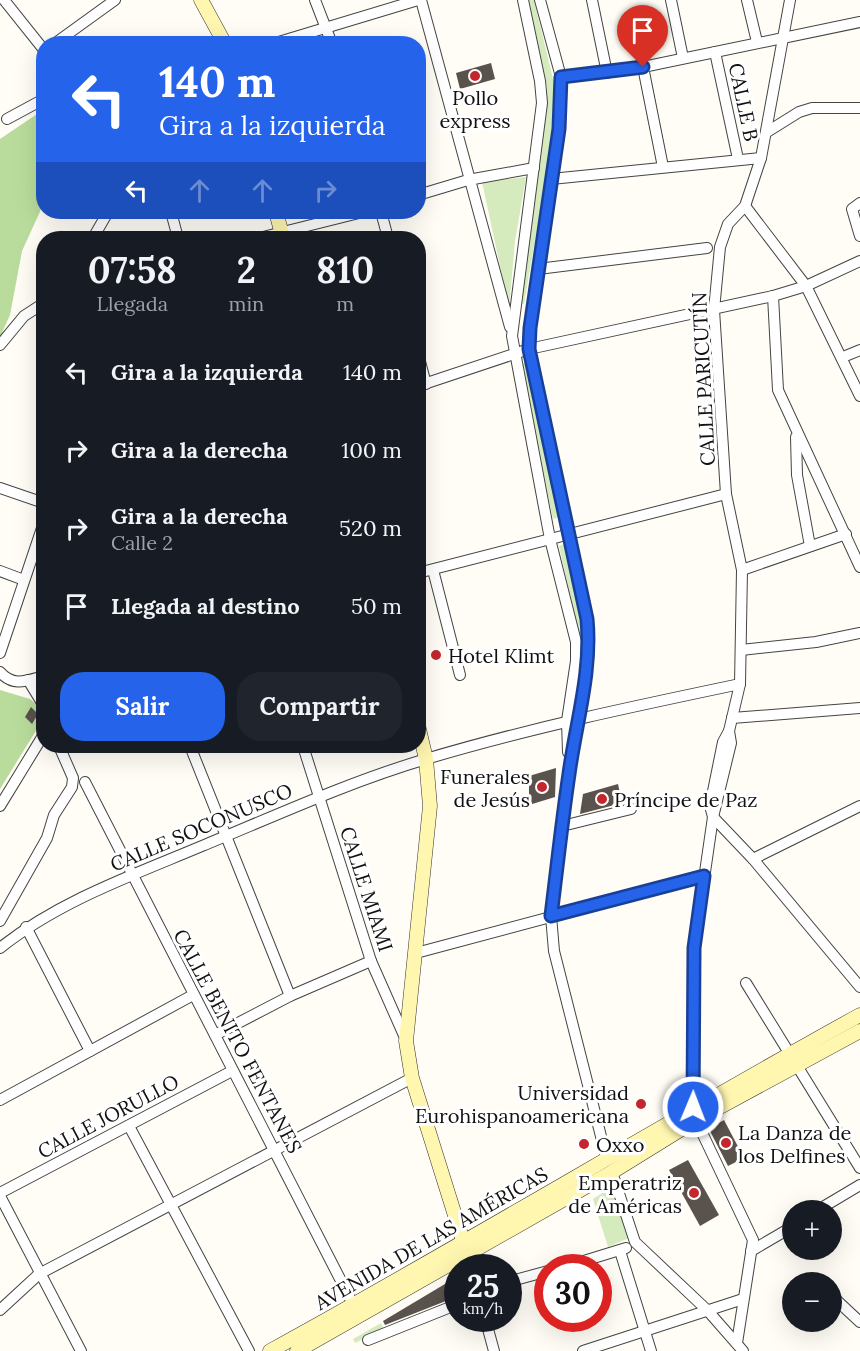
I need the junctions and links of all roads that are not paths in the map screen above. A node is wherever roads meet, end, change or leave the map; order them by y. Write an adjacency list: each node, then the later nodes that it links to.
1 (4, 0): 19 (street)
2 (115, 0): 14 (street)
3 (201, 0): 15 (main road)
4 (315, 0): 13 (street)
5 (419, 0): 13 (street); 35 (street)
6 (523, 0): 33 (street)
7 (540, 0): 25 (street)
8 (592, 0): 24 (street)
9 (671, 0): 22 (street)
10 (747, 0): 20 (street)
11 (790, 0): 18 (street, CALLE PARICUTÍN)
12 (860, 22): 18 (street)
13 (327, 28): 16 (street); 17 (street)
14 (65, 36)
15 (221, 36)
16 (300, 36)
17 (330, 36)
18 (783, 36): 20 (street); 29 (street, CALLE PARICUTÍN)
19 (36, 40)
20 (757, 42): 21 (street)
21 (715, 52): 22 (street); 31 (street, CALLE B)
22 (683, 58): 23 (street)
23 (643, 67): 24 (street); 32 (street)
24 (607, 72): 25 (street)
25 (561, 77): 34 (street)
26 (36, 103): 28 (street)
27 (860, 108): 29 (street)
28 (7, 119)
29 (767, 132): 30 (street, CALLE PARICUTÍN)
30 (761, 158): 31 (street); 38 (street, CALLE PARICUTÍN)
31 (738, 159): 32 (street)
32 (663, 167): 34 (street)
33 (534, 168): 35 (street); 49 (street)
34 (550, 179): 44 (street)
35 (468, 180): 36 (street); 49 (street)
36 (426, 193)
37 (860, 203): 41 (street)
38 (745, 206): 45 (street); 48 (street, CALLE PARICUTÍN)
39 (339, 219): 40 (street)
40 (297, 231)
41 (860, 236)
42 (707, 249): 44 (street)
43 (860, 261): 45 (street)
44 (538, 269): 51 (street)
45 (806, 286): 46 (street); 54 (street)
46 (773, 296): 48 (street); 57 (street)
47 (36, 308): 50 (street)
48 (714, 310): 51 (street); 59 (street, CALLE PARICUTÍN)
49 (512, 336): 53 (street)
50 (0, 345)
51 (529, 349): 53 (street); 61 (street)
52 (860, 350): 54 (street)
53 (514, 355): 55 (street); 63 (street)
54 (843, 357): 56 (street)
55 (426, 384)
56 (860, 396)
57 (796, 434): 62 (street); 65 (street)
58 (0, 488): 60 (street)
59 (726, 494): 61 (street); 68 (street, CALLE PARICUTÍN)
60 (36, 500)
61 (568, 534): 63 (street); 82 (street)
62 (846, 534): 65 (street); 66 (street)
63 (550, 539): 67 (street); 84 (street)
64 (36, 545): 71 (street)
65 (810, 546): 68 (street)
66 (860, 567)
67 (433, 570): 69 (street); 76 (street)
68 (742, 570): 73 (street, CALLE PARICUTÍN)
69 (426, 571)
70 (0, 572): 71 (street)
71 (24, 580): 74 (street)
72 (860, 633): 73 (street)
73 (741, 650): 79 (street, CALLE PARICUTÍN)
74 (0, 653)
75 (0, 672): 78 (street)
76 (460, 675)
77 (36, 678): 78 (street)
78 (28, 680): 80 (street)
79 (740, 684): 82 (street, CALLE SOCONUSCO); 83 (street, CALLE PARICUTÍN)
80 (36, 693)
81 (860, 708): 83 (street)
82 (579, 718): 84 (street, CALLE SOCONUSCO); 91 (street)
83 (732, 718): 97 (street, CALLE PARICUTÍN)
84 (567, 721): 90 (street, CALLE SOCONUSCO); 91 (street)
85 (36, 747): 94 (street)
86 (62, 753): 104 (street)
87 (193, 753): 99 (street)
88 (305, 753): 93 (street, CALLE MIAMI)
89 (425, 753): 90 (main road)
90 (426, 759): 93 (street, CALLE SOCONUSCO); 107 (main road)
91 (569, 773): 98 (street)
92 (85, 782): 101 (street, CALLE BENITO FENTANES)
93 (318, 796): 99 (street, CALLE SOCONUSCO); 108 (street, CALLE MIAMI)
94 (0, 806)
95 (860, 807): 100 (street)
96 (631, 809): 98 (street)
97 (713, 817): 100 (street); 102 (street, CALLE PARICUTÍN)
98 (562, 826): 103 (street)
99 (225, 837): 101 (street, CALLE SOCONUSCO); 112 (street)
100 (753, 859): 110 (street)
101 (131, 876): 105 (street, CALLE SOCONUSCO); 111 (street, CALLE BENITO FENTANES)
102 (704, 876): 103 (street); 122 (street, CALLE PARICUTÍN)
103 (551, 916): 107 (street); 125 (street)
104 (0, 921)
105 (26, 927): 106 (street, CALLE SOCONUSCO); 117 (street)
106 (0, 948)
107 (416, 953): 116 (main road)
108 (370, 961): 112 (street); 116 (street, CALLE MIAMI)
109 (746, 982): 118 (street)
110 (860, 987)
111 (193, 995): 115 (street, CALLE BENITO FENTANES); 117 (street)
112 (290, 996): 115 (street)
113 (860, 1015): 118 (main road, AVENIDA DE LAS AMÉRICAS)
114 (860, 1030): 118 (main road, AVENIDA DE LAS AMÉRICAS)
115 (214, 1035): 119 (street, CALLE BENITO FENTANES)
116 (406, 1041): 120 (main road)
117 (90, 1051): 121 (street)
118 (793, 1060): 122 (main road, AVENIDA DE LAS AMÉRICAS); 126 (street)
119 (232, 1071): 123 (street, CALLE JORULLO); 124 (street, CALLE BENITO FENTANES)
120 (412, 1077): 124 (street); 132 (main road)
121 (0, 1100)
122 (694, 1114): 125 (main road, AVENIDA DE LAS AMÉRICAS); 135 (street)
123 (129, 1126): 128 (street, CALLE JORULLO); 130 (street)
124 (275, 1150): 130 (street); 145 (street, CALLE BENITO FENTANES)
125 (609, 1166): 132 (main road, AVENIDA DE LAS AMÉRICAS); 133 (street); 137 (main road, AVENIDA DE LAS AMÉRICAS)
126 (860, 1168)
127 (860, 1185): 129 (street)
128 (0, 1195): 140 (street)
129 (835, 1200)
130 (170, 1204): 140 (street); 153 (street)
131 (782, 1233): 135 (street)
132 (463, 1241): 136 (street); 145 (main road, AVENIDA DE LAS AMÉRICAS)
133 (635, 1242): 134 (street); 146 (street)
134 (620, 1251): 138 (street); 148 (street)
135 (752, 1251): 141 (street)
136 (466, 1254)
137 (478, 1254)
138 (610, 1254)
139 (444, 1272): 145 (main road, AVENIDA DE LAS AMÉRICAS)
140 (39, 1274): 143 (street); 152 (street)
141 (743, 1299): 146 (street); 151 (street)
142 (842, 1305): 147 (street)
143 (0, 1310)
144 (444, 1310): 150 (street)
145 (357, 1311): 154 (main road, AVENIDA DE LAS AMÉRICAS); 155 (main road, AVENIDA DE LAS AMÉRICAS)
146 (708, 1311): 148 (street); 151 (street)
147 (860, 1322)
148 (645, 1331): 157 (street); 158 (street)
149 (489, 1332): 156 (street)
150 (368, 1340)
151 (740, 1347)
152 (81, 1351)
153 (249, 1351)
154 (270, 1351)
155 (297, 1351)
156 (494, 1351)
157 (582, 1351)
158 (651, 1351)

